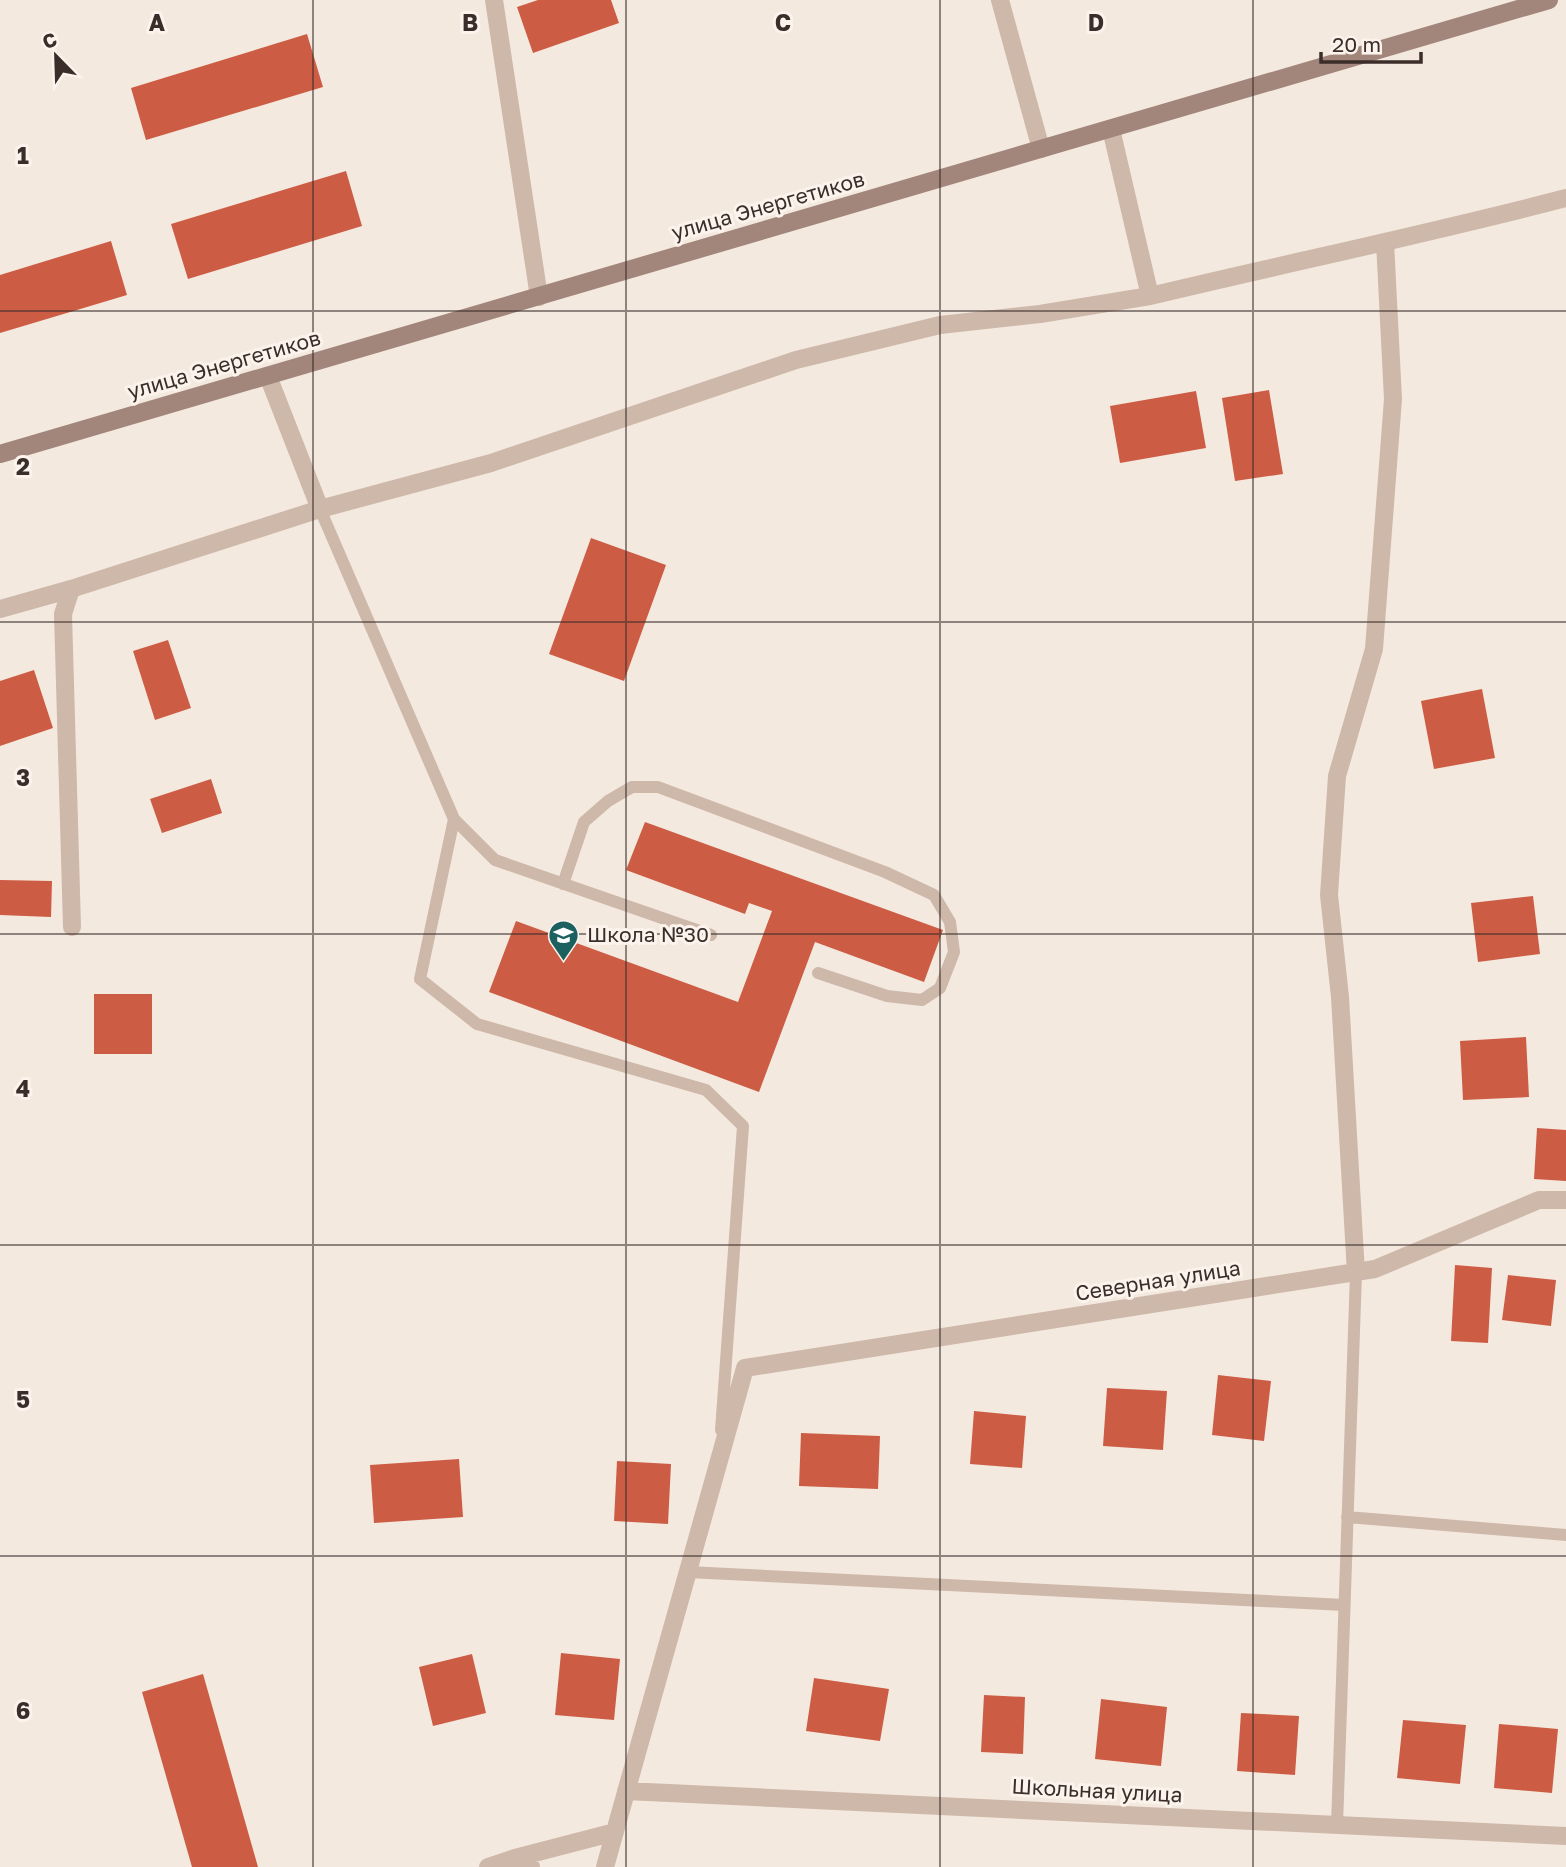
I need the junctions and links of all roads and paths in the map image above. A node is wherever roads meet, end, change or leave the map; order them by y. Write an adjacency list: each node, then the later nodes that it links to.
1 (494, 0): 9 (street)
2 (1000, 0): 5 (street)
3 (1549, 0): 4 (street, улица Энергетиков)
4 (1111, 129): 5 (street, улица Энергетиков); 8 (street)
5 (1041, 149): 9 (street, улица Энергетиков)
6 (1566, 198): 7 (street)
7 (1385, 242): 8 (street); 21 (street)
8 (1150, 296): 12 (street)
9 (539, 297): 10 (street, улица Энергетиков)
10 (268, 376): 11 (street, улица Энергетиков); 12 (street)
11 (0, 454)
12 (320, 509): 13 (street); 15 (lane)
13 (71, 589): 14 (street); 17 (street)
14 (0, 609)
15 (454, 819): 16 (lane); 22 (lane)
16 (563, 884): 18 (lane); 19 (lane)
17 (72, 927)
18 (711, 935)
19 (818, 973)
20 (1566, 1200): 21 (street, Северная улица)
21 (1356, 1273): 22 (street, Северная улица); 23 (lane)
22 (719, 1460): 25 (street)
23 (1348, 1517): 24 (lane); 26 (lane)
24 (1566, 1535)
25 (688, 1572): 26 (lane); 27 (street)
26 (1344, 1605): 28 (lane)
27 (626, 1791): 28 (street, Школьная улица); 29 (street)
28 (1337, 1825): 30 (street, Школьная улица)
29 (615, 1832): 31 (street); 33 (street)
30 (1566, 1836)
31 (523, 1863): 32 (street)
32 (488, 1867)
33 (605, 1867)

